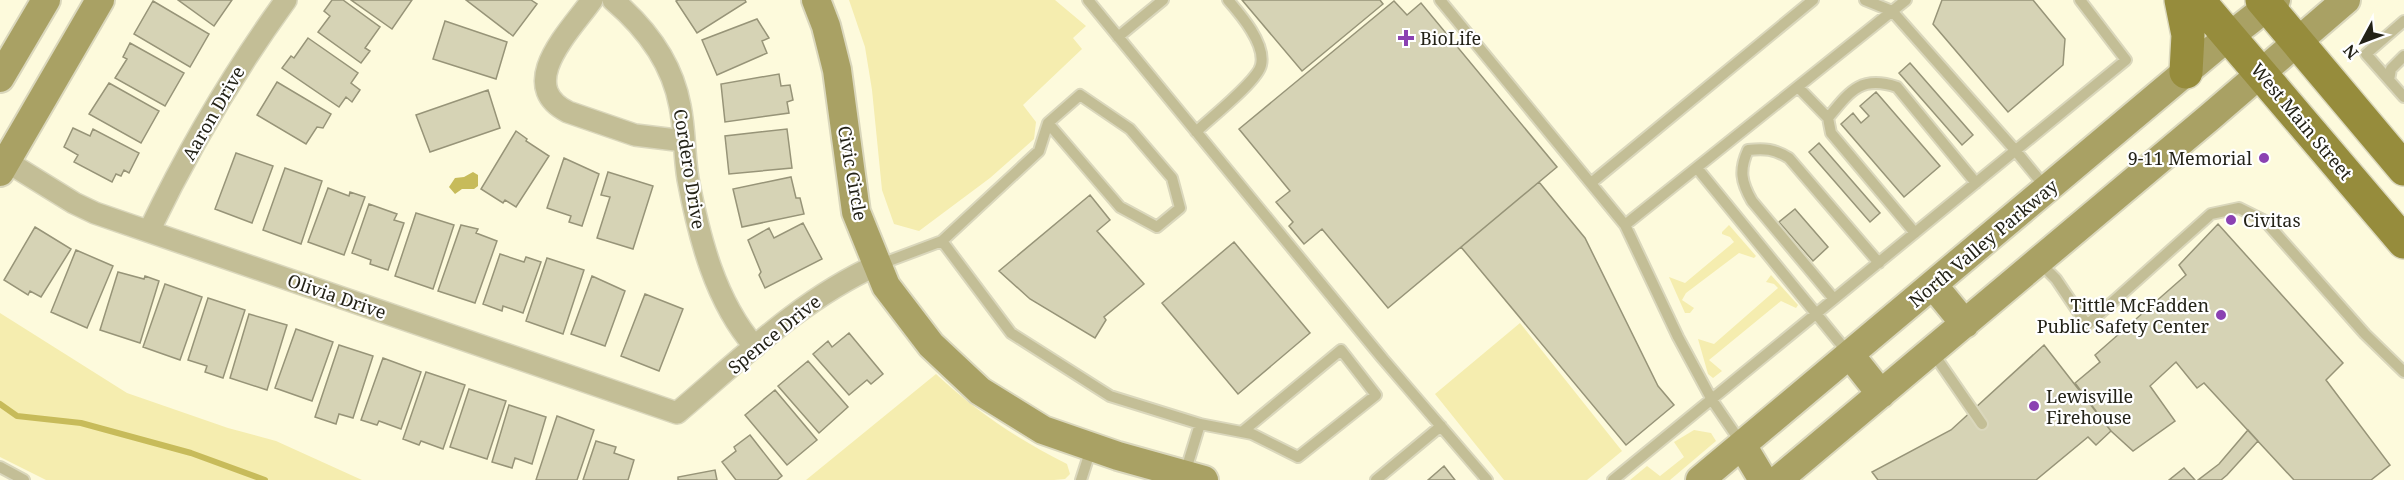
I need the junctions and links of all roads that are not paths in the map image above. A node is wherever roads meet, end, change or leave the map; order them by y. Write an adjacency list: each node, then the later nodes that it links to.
1 (46, 0): 27 (main road)
2 (100, 0): 38 (main road)
3 (286, 0): 45 (street, Aaron Drive)
4 (592, 0): 35 (street)
5 (613, 0): 35 (street, Cordero Drive)
6 (816, 0): 51 (main road, Civic Circle)
7 (1088, 0): 22 (lane)
8 (1163, 0): 22 (lane)
9 (1228, 0): 33 (lane)
10 (1440, 0): 41 (lane)
11 (1813, 0): 41 (lane)
12 (1865, 0): 19 (lane)
13 (1906, 0): 19 (lane)
14 (2080, 0): 37 (lane)
15 (2181, 0): 25 (main road)
16 (2198, 0): 21 (main road, West Main Street)
17 (2346, 0): 23 (main road)
18 (2268, 2): 21 (main road, North Valley Parkway); 23 (main road)
19 (1892, 11): 29 (lane); 37 (lane)
20 (2404, 21): 28 (lane)
21 (2230, 36): 25 (main road, North Valley Parkway); 26 (main road, West Main Street)
22 (1118, 37): 33 (lane)
23 (2297, 42): 26 (main road); 40 (main road)
24 (2404, 56): 28 (lane)
25 (2186, 72): 43 (main road, North Valley Parkway)
26 (2262, 72): 48 (main road, West Main Street); 49 (main road)
27 (0, 78)
28 (2389, 80): 30 (lane)
29 (1798, 87): 31 (lane); 34 (lane)
30 (2404, 97)
31 (1828, 118): 42 (lane); 46 (lane)
32 (1048, 123): 32 (lane); 47 (lane)
33 (1196, 132): 65 (lane)
34 (1736, 137): 36 (lane); 39 (lane)
35 (684, 141): 56 (street, Cordero Drive)
36 (1748, 150): 50 (lane); 53 (lane)
37 (2015, 150): 42 (lane); 43 (lane)
38 (2, 164): 45 (street, Olivia Drive)
39 (1697, 168): 44 (lane); 54 (lane)
40 (2404, 169)
41 (1591, 183): 44 (lane)
42 (1976, 183): 46 (lane)
43 (2047, 189): 52 (main road, North Valley Parkway)
44 (1625, 225): 61 (lane)
45 (149, 231): 62 (street, Olivia Drive)
46 (1915, 233): 50 (lane)
47 (942, 241): 51 (lane); 63 (lane)
48 (2404, 242)
49 (2038, 261): 55 (main road); 59 (lane)
50 (1879, 263): 53 (lane)
51 (878, 265): 56 (street, Spence Drive); 68 (main road, Civic Circle)
52 (1933, 285): 55 (main road); 58 (main road, North Valley Parkway)
53 (1834, 299): 54 (lane)
54 (1817, 313): 58 (lane); 61 (lane)
55 (1965, 324): 57 (main road)
56 (755, 347): 62 (street, Spence Drive)
57 (1932, 351): 60 (main road); 64 (lane)
58 (1850, 355): 60 (main road); 67 (main road, North Valley Parkway)
59 (2404, 372)
60 (1881, 394): 78 (main road)
61 (1712, 400): 67 (lane); 75 (lane)
62 (677, 413)
63 (1200, 423): 66 (lane); 70 (lane)
64 (1982, 424)
65 (1441, 426): 73 (lane); 74 (lane)
66 (1242, 432): 66 (lane)
67 (1742, 445): 76 (main road, North Valley Parkway); 77 (main road)
68 (1092, 447): 70 (main road, Civic Circle); 72 (lane)
69 (0, 467): 71 (lane)
70 (1194, 477)
71 (24, 480)
72 (1082, 480)
73 (1376, 480)
74 (1487, 480)
75 (1613, 480)
76 (1700, 480)
77 (1762, 480)
78 (1778, 480)

